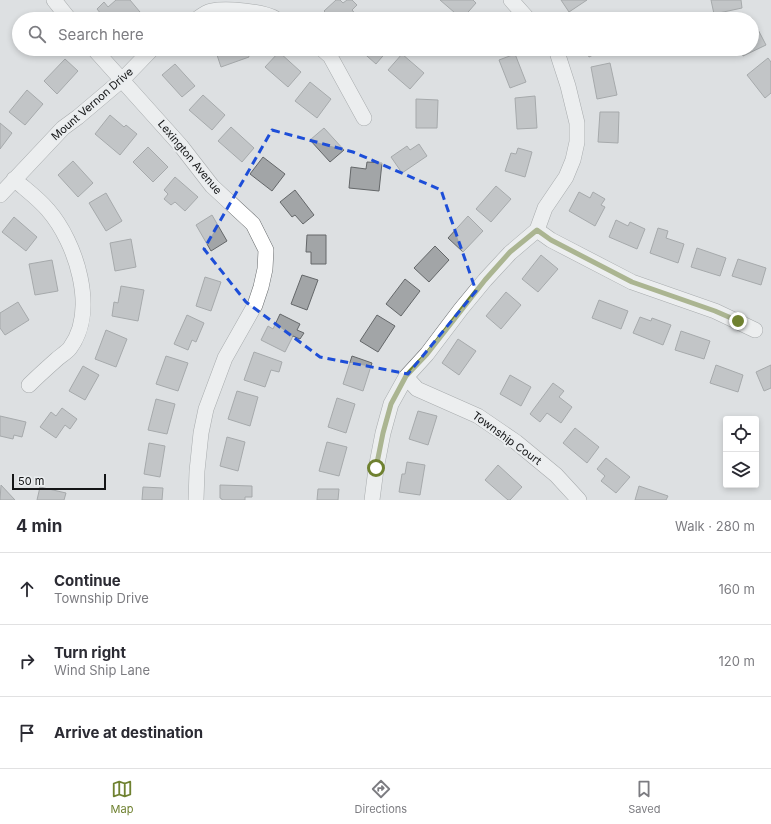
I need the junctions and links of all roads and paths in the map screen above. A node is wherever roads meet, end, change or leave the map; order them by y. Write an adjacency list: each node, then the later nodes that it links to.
1 (54, 0): 3 (street)
2 (511, 0): 6 (street)
3 (63, 12)
4 (208, 12): 5 (street)
5 (249, 12)
6 (522, 12)
7 (100, 56): 11 (street, Lexington Avenue)
8 (145, 56): 11 (street, Mount Vernon Drive)
9 (330, 56): 12 (street)
10 (558, 56): 15 (street)
11 (123, 79): 13 (street, Mount Vernon Drive); 19 (street, Lexington Avenue)
12 (364, 118)
13 (14, 179): 14 (street, Mount Vernon Drive); 18 (street)
14 (0, 195)
15 (537, 230): 16 (street); 17 (street)
16 (755, 330)
17 (406, 376): 20 (street); 21 (street, Township Court)
18 (29, 385)
19 (196, 500)
20 (372, 500)
21 (579, 500)

